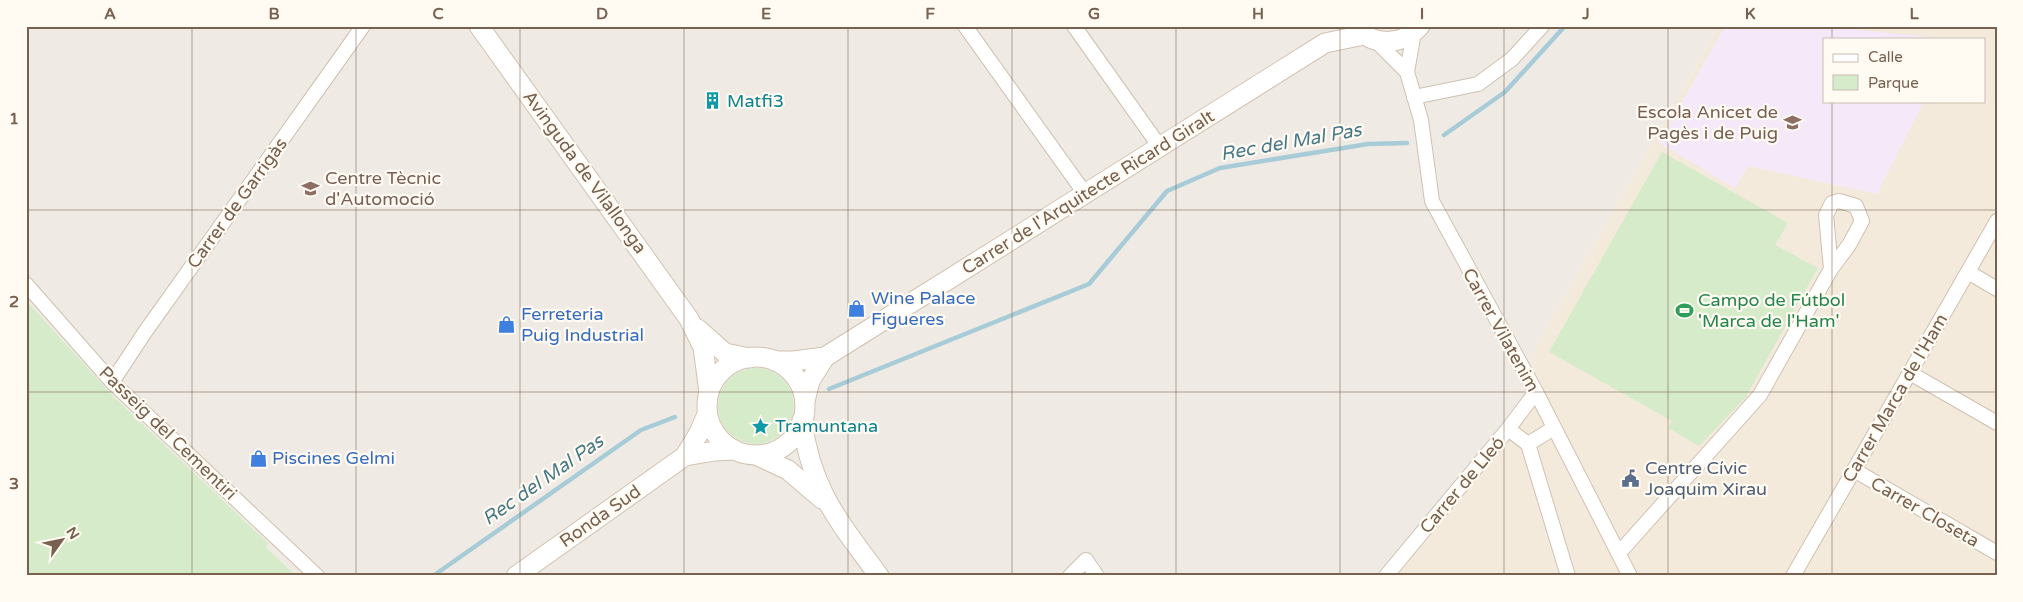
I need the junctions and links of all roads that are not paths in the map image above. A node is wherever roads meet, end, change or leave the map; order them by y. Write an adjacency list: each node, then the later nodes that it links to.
1 (363, 26): 23 (street, Carrer de Garrigàs)
2 (479, 26): 18 (main road, Avinguda de Vilallonga)
3 (965, 26): 12 (street)
4 (1074, 26): 11 (street)
5 (1542, 26): 10 (street)
6 (1417, 29): 8 (main road, Carrer de l'Arquitecte Ricard Giralt); 9 (street, Carrer Vilatenim)
7 (1330, 34): 8 (main road, Carrer de l'Arquitecte Ricard Giralt); 11 (main road, Carrer de l'Arquitecte Ricard Giralt)
8 (1365, 34): 9 (street, Carrer Vilatenim)
9 (1407, 72): 10 (street, Carrer Vilatenim)
10 (1414, 97): 25 (street, Carrer Vilatenim)
11 (1160, 147): 12 (main road, Carrer de l'Arquitecte Ricard Giralt)
12 (1086, 195): 19 (main road, Carrer de l'Arquitecte Ricard Giralt)
13 (1997, 221): 15 (street, Carrer Marca de l'Ham)
14 (1831, 269): 38 (street)
15 (1968, 272): 17 (street); 22 (street, Carrer Marca de l'Ham)
16 (26, 284): 23 (street, Passeig del Cementiri)
17 (1997, 289)
18 (689, 319): 20 (main road, Avinguda de Vilallonga); 24 (main road, Avinguda de Vilallonga)
19 (825, 357): 21 (main road, Carrer de l'Arquitecte Ricard Giralt); 26 (main road, Carrer de l'Arquitecte Ricard Giralt)
20 (750, 358): 21 (main road); 24 (main road)
21 (774, 361): 26 (main road)
22 (1910, 373): 29 (street); 36 (street, Carrer Marca de l'Ham)
23 (112, 382): 40 (street, Passeig del Cementiri)
24 (709, 392): 27 (main road)
25 (1536, 392): 30 (street, Carrer Vilatenim); 31 (street, Carrer de Lleó)
26 (804, 401): 28 (main road)
27 (707, 414): 33 (main road); 34 (main road, Ronda Sud)
28 (802, 420): 35 (main road); 37 (main road)
29 (1997, 424)
30 (1554, 428): 32 (street); 38 (street, Carrer Vilatenim)
31 (1508, 429): 32 (street); 45 (street, Carrer de Lleó)
32 (1528, 444): 46 (street)
33 (734, 450): 34 (main road, Ronda Sud); 35 (main road)
34 (684, 456): 41 (main road, Ronda Sud)
35 (758, 456): 37 (main road)
36 (1854, 470): 39 (street, Carrer Closeta); 48 (street, Carrer Marca de l'Ham)
37 (826, 503): 42 (main road)
38 (1619, 553): 47 (street, Carrer Vilatenim)
39 (1997, 553)
40 (316, 576)
41 (516, 576)
42 (879, 576)
43 (1070, 576): 44 (street)
44 (1097, 576)
45 (1386, 576)
46 (1568, 576)
47 (1630, 576)
48 (1793, 576)

